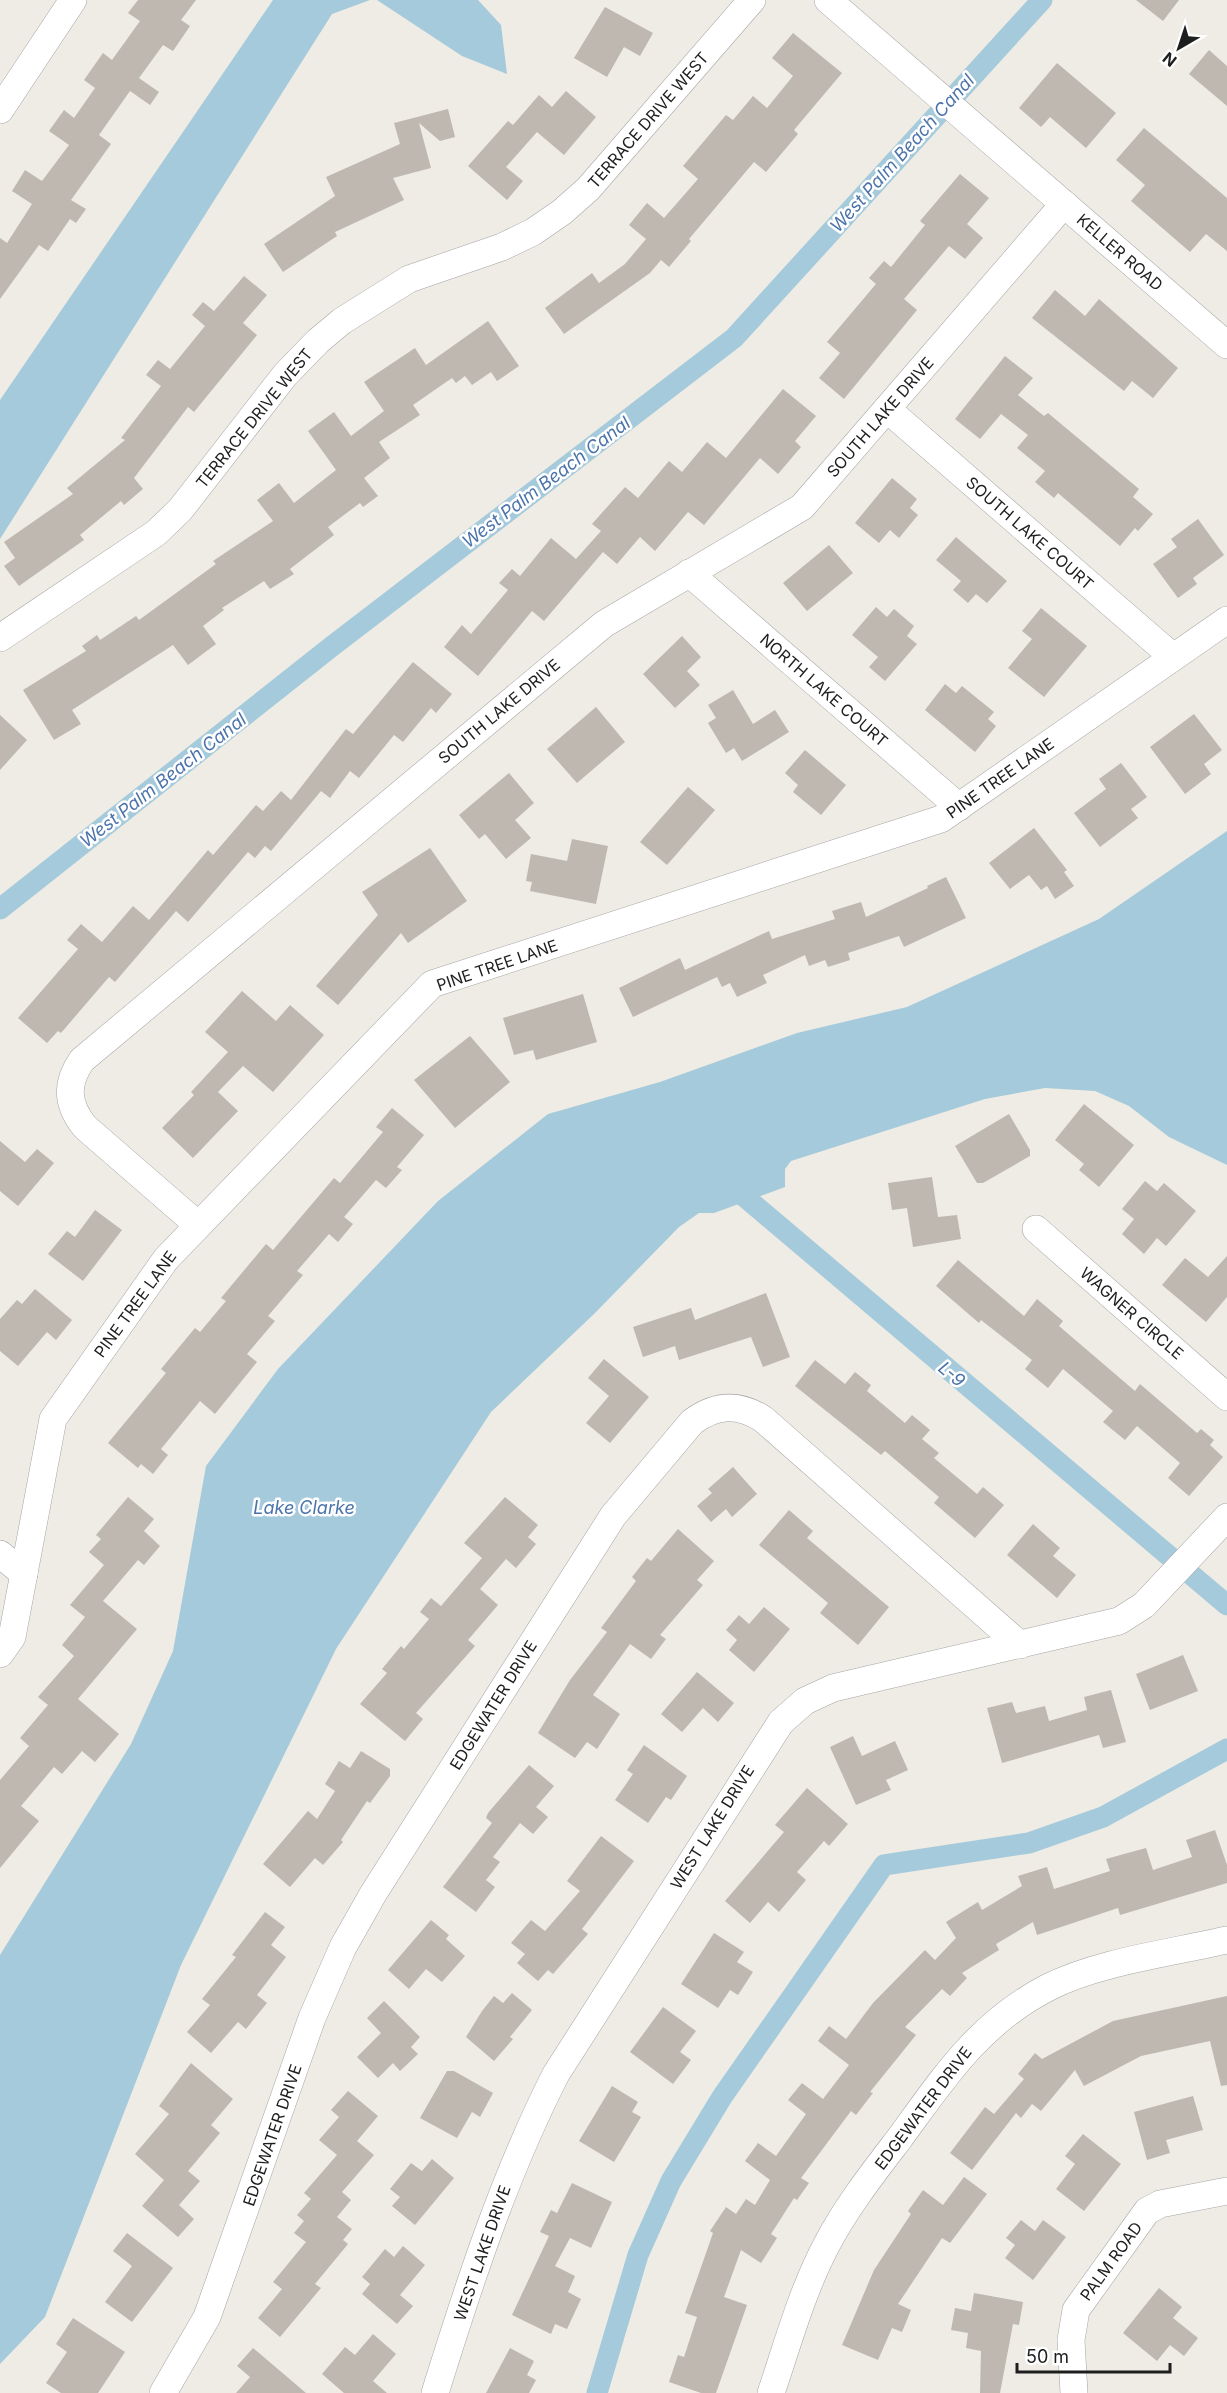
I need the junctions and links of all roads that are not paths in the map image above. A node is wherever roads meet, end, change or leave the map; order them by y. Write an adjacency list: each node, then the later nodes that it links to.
1 (73, 0): 4 (street)
2 (752, 0): 10 (street, TERRACE DRIVE WEST)
3 (828, 0): 5 (street, KELLER ROAD)
4 (0, 110)
5 (1064, 204): 6 (street, KELLER ROAD); 7 (street, SOUTH LAKE DRIVE)
6 (1227, 345)
7 (887, 409): 8 (street, SOUTH LAKE DRIVE); 11 (street, SOUTH LAKE COURT)
8 (689, 573): 12 (street, NORTH LAKE COURT); 13 (street, SOUTH LAKE DRIVE)
9 (1227, 620): 11 (street, PINE TREE LANE)
10 (0, 638)
11 (1173, 657): 12 (street, PINE TREE LANE)
12 (959, 807): 13 (street, PINE TREE LANE)
13 (198, 1225): 18 (street, PINE TREE LANE)
14 (1036, 1228): 15 (street, WAGNER CIRCLE)
15 (1227, 1397)
16 (1227, 1517): 19 (street, WEST LAKE DRIVE)
17 (0, 1554): 18 (street)
18 (24, 1574): 20 (street, PINE TREE LANE)
19 (1020, 1645): 23 (street, EDGEWATER DRIVE); 24 (street, WEST LAKE DRIVE)
20 (0, 1654)
21 (1227, 1940): 25 (street, EDGEWATER DRIVE)
22 (1227, 2191): 26 (street, PALM ROAD)
23 (163, 2393)
24 (435, 2393)
25 (771, 2393)
26 (1074, 2393)

